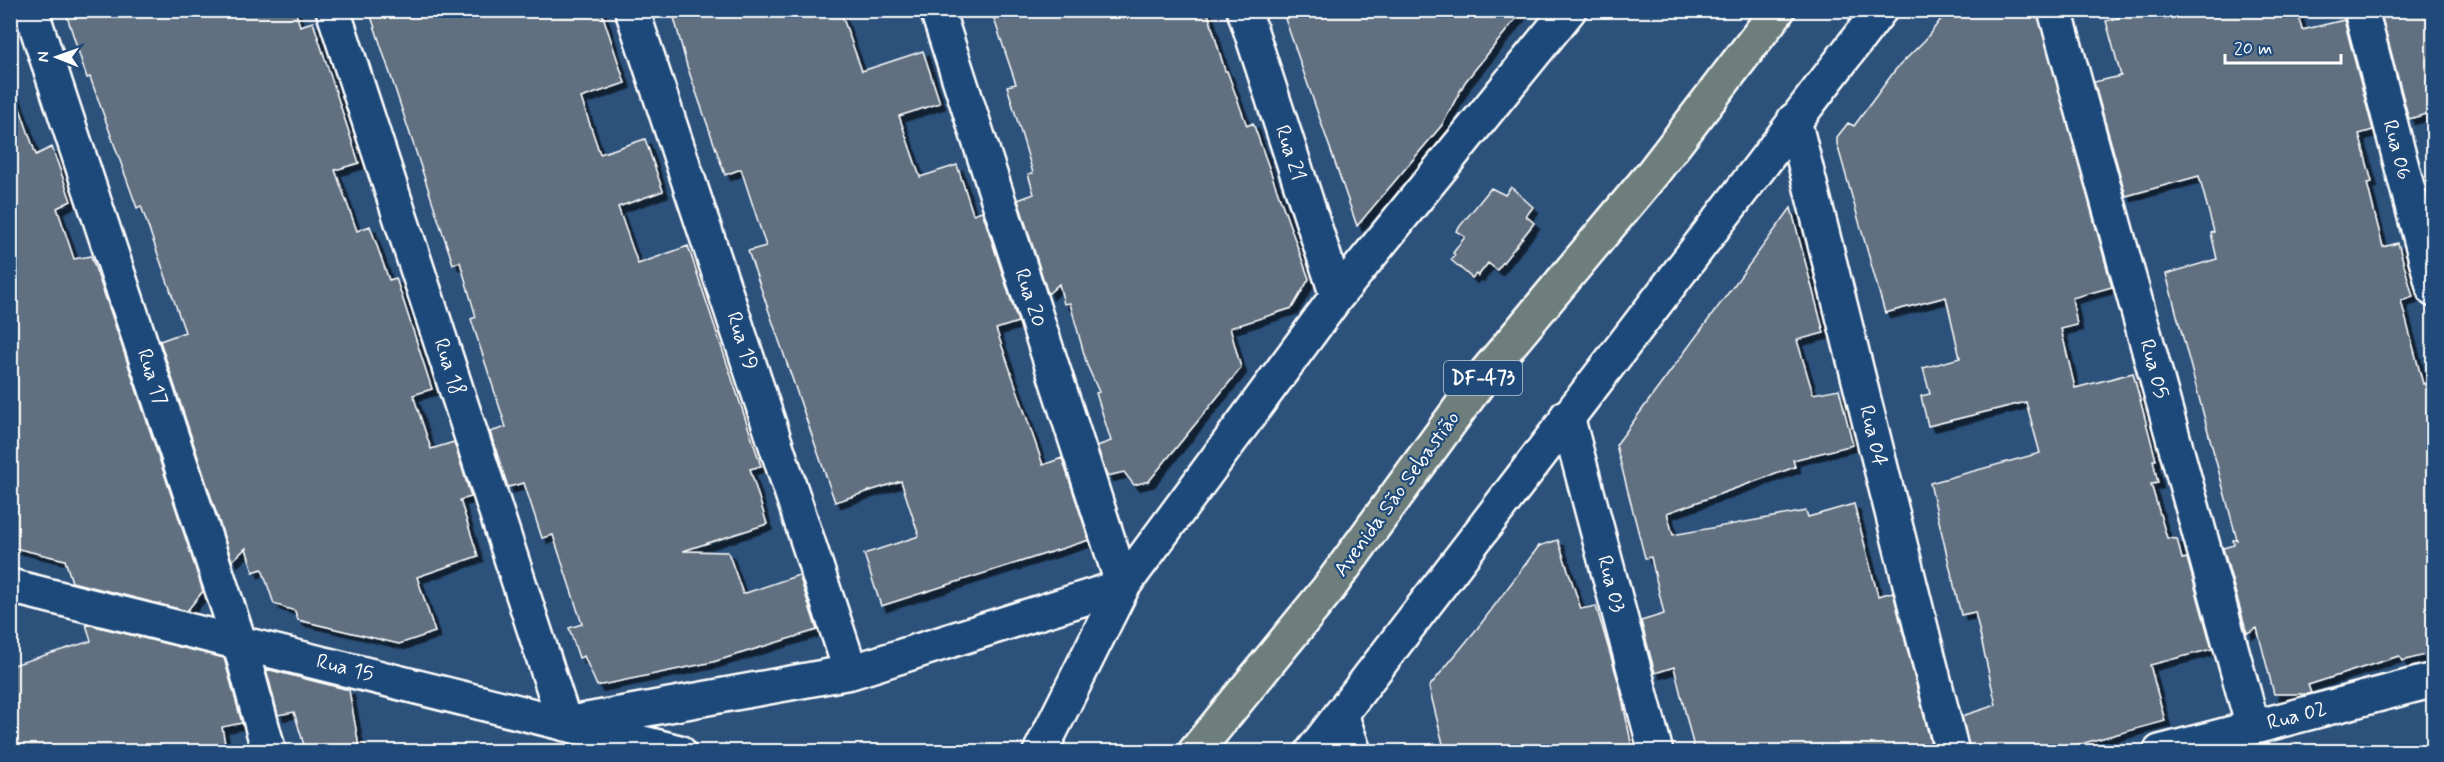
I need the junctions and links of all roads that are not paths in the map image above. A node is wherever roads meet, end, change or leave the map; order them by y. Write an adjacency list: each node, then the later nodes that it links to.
1 (32, 10): 17 (street, Rua 17)
2 (333, 10): 21 (street, Rua 18)
3 (632, 10): 18 (street, Rua 19)
4 (937, 10): 16 (street, Rua 20)
5 (1244, 10): 13 (street, Rua 21)
6 (1778, 10): 26 (main road, Avenida São Sebastião / DF-473)
7 (1880, 10): 11 (street)
8 (2055, 10): 22 (street, Rua 05)
9 (2361, 10): 12 (street, Rua 06)
10 (1555, 18): 13 (street)
11 (1794, 120): 14 (street); 30 (street, Rua 04)
12 (2433, 290)
13 (1336, 297): 16 (street)
14 (1567, 416): 20 (street); 29 (street, Rua 03)
15 (10, 586): 17 (street, Rua 15)
16 (1123, 586): 18 (street); 25 (street)
17 (239, 641): 21 (street, Rua 15); 23 (street, Rua 17)
18 (851, 672): 21 (street)
19 (2433, 680): 22 (street, Rua 02)
20 (1341, 714): 27 (street); 28 (street)
21 (565, 724): 24 (street, Rua 15)
22 (2253, 727): 31 (street, Rua 02)
23 (268, 748)
24 (679, 752)
25 (1040, 752)
26 (1195, 752)
27 (1312, 752)
28 (1354, 752)
29 (1656, 752)
30 (1952, 752)
31 (2160, 752)

